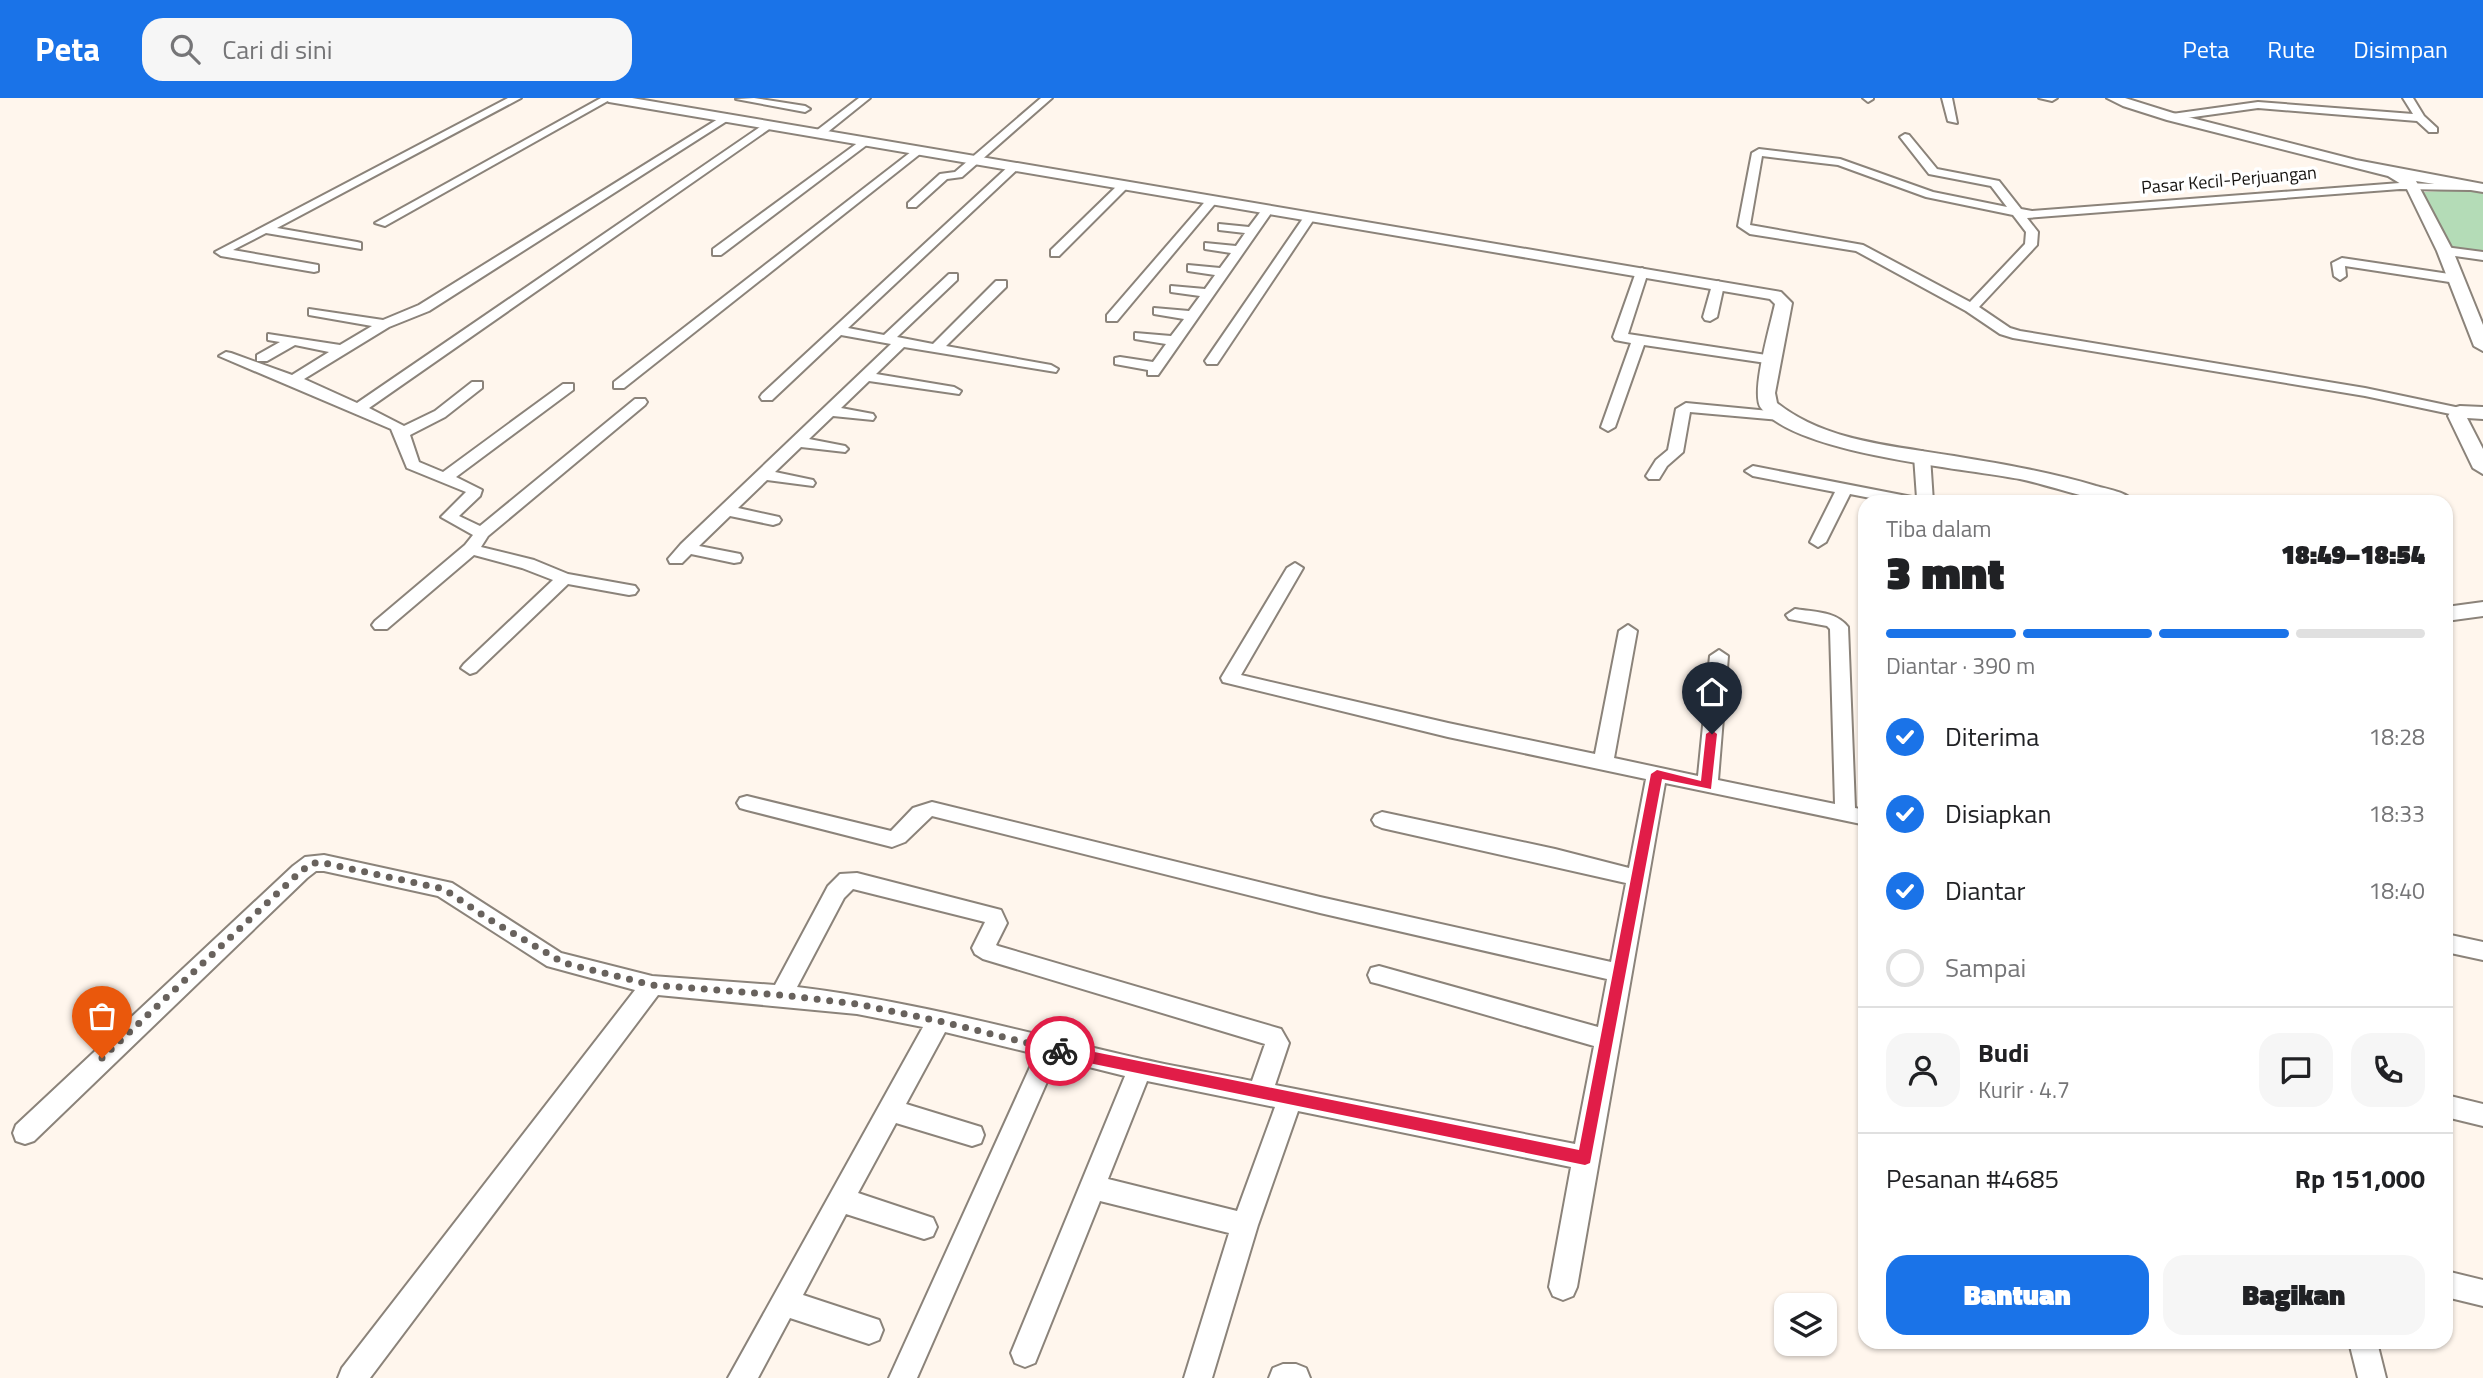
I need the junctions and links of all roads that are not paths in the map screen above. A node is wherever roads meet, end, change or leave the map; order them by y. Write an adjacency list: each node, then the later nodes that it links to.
1 (516, 98): 14 (street)
2 (609, 98): 19 (street); 50 (street)
3 (792, 98): 15 (street)
4 (865, 98): 27 (street)
5 (1046, 98): 33 (street)
6 (1947, 98): 23 (street)
7 (2044, 98): 8 (street)
8 (2052, 98)
9 (2113, 98): 20 (street)
10 (2408, 98): 21 (street)
11 (741, 99): 15 (street)
12 (2244, 102): 18 (street); 21 (street)
13 (2183, 103): 18 (street)
14 (505, 104): 16 (street); 22 (street)
15 (781, 105): 17 (street); 25 (street)
16 (526, 107)
17 (805, 109)
18 (2193, 113): 20 (street)
19 (726, 117): 25 (street); 78 (street)
20 (2172, 117): 35 (street)
21 (2420, 118): 26 (street)
22 (474, 120): 24 (street); 31 (street)
23 (1953, 121)
24 (494, 123)
25 (763, 123): 27 (street); 103 (street)
26 (2433, 130)
27 (820, 133): 29 (street)
28 (1905, 136): 47 (street)
29 (867, 141): 30 (street); 58 (street)
30 (920, 150): 33 (street); 98 (street)
31 (407, 155): 32 (street); 36 (street)
32 (431, 158)
33 (976, 159): 34 (street); 44 (street)
34 (1015, 166): 38 (street); 79 (street)
35 (2393, 173): 39 (street); 40 (street)
36 (370, 174): 37 (street); 41 (street)
37 (394, 177)
38 (1125, 184): 43 (street); 59 (street)
39 (2413, 185): 40 (street, Pasar Kecil-Perjuangan); 47 (street, Pasar Kecil-Perjuangan); 57 (street)
40 (2477, 187)
41 (334, 193): 42 (street); 46 (street)
42 (359, 197)
43 (1213, 199): 45 (street); 77 (street)
44 (912, 205)
45 (1268, 209): 49 (street); 53 (street)
46 (297, 211): 48 (street); 52 (street)
47 (2019, 213): 72 (street); 72 (street, Pasar Kecil-Perjuangan)
48 (322, 216)
49 (1310, 216): 64 (street); 93 (street)
50 (381, 223)
51 (1223, 227): 53 (street)
52 (264, 229): 54 (street); 61 (street)
53 (1253, 231): 56 (street)
54 (357, 246)
55 (1209, 246): 56 (street)
56 (1239, 250): 63 (street)
57 (2445, 251): 60 (street); 67 (street)
58 (717, 252)
59 (1055, 254)
60 (2483, 256)
61 (314, 268)
62 (1192, 268): 63 (street)
63 (1224, 272): 71 (street)
64 (1642, 272): 69 (street); 85 (street)
65 (2340, 276): 67 (street)
66 (953, 277): 82 (street)
67 (2456, 279): 86 (street)
68 (1001, 284): 87 (street)
69 (1718, 285): 76 (street); 91 (street)
70 (1177, 289): 71 (street)
71 (1209, 293): 75 (street)
72 (1971, 308): 105 (street)
73 (1159, 311): 75 (street)
74 (314, 312): 78 (street)
75 (1193, 316): 84 (street)
76 (1710, 317)
77 (1112, 318)
78 (384, 324): 88 (street)
79 (840, 331): 82 (street); 101 (street)
80 (1140, 336): 84 (street)
81 (273, 337): 83 (street)
82 (894, 340): 87 (street); 95 (street)
83 (292, 341): 88 (street); 90 (street)
84 (1175, 341): 92 (street)
85 (1638, 341): 91 (street); 109 (street)
86 (2482, 342)
87 (936, 348): 94 (street)
88 (342, 350): 96 (street)
89 (226, 356): 96 (street)
90 (262, 358)
91 (1773, 360): 107 (street)
92 (1120, 361)
93 (1212, 361)
94 (1051, 369)
95 (865, 376): 100 (street); 104 (street)
96 (293, 380): 103 (street)
97 (477, 385): 110 (street)
98 (619, 385)
99 (568, 387): 118 (street)
100 (954, 391)
101 (767, 397)
102 (640, 402): 126 (street)
103 (358, 409): 110 (street)
104 (830, 411): 108 (street); 111 (street)
105 (2460, 412): 106 (street); 114 (street)
106 (2483, 413)
107 (1780, 416): 113 (street); 117 (street)
108 (868, 417)
109 (1608, 427)
110 (402, 433): 118 (street)
111 (797, 442): 112 (street); 116 (street)
112 (840, 450)
113 (1922, 456): 122 (street); 123 (street)
114 (2483, 468)
115 (1753, 471): 120 (street)
116 (763, 475): 119 (street); 124 (street)
117 (1654, 476)
118 (443, 478): 126 (street)
119 (807, 483)
120 (1844, 488): 121 (street); 127 (street)
121 (1879, 495)
122 (1925, 495)
123 (2101, 495)
124 (727, 510): 125 (street); 129 (street)
125 (773, 520)
126 (482, 533): 128 (street)
127 (1818, 542)
128 (471, 549): 132 (street); 137 (street)
129 (682, 554): 130 (street)
130 (734, 558)
131 (1295, 568): 141 (street)
132 (564, 578): 133 (street); 140 (street)
133 (629, 590)
134 (2483, 610): 135 (street)
135 (2453, 613)
136 (1795, 615): 145 (street)
137 (381, 625)
138 (1628, 631): 141 (street)
139 (1719, 656): 143 (street)
140 (470, 668)
141 (1604, 762): 142 (street)
142 (1657, 774): 143 (street); 148 (street)
143 (1707, 786): 145 (street)
144 (747, 803): 151 (street)
145 (1845, 813): 146 (street)
146 (1858, 816)
147 (1382, 820): 148 (street)
148 (1637, 878): 151 (street)
149 (2453, 945): 150 (street)
150 (2483, 951)
151 (1619, 973): 156 (street)
152 (1378, 975): 156 (street)
153 (652, 985): 154 (street); 164 (street); 178 (street)
154 (781, 995): 155 (street); 159 (street)
155 (939, 1021): 157 (street); 162 (street)
156 (1607, 1040): 166 (street)
157 (1051, 1049): 158 (street); 180 (street)
158 (1140, 1069): 159 (street); 167 (street)
159 (1260, 1093): 160 (street)
160 (1290, 1099): 166 (street); 169 (street)
161 (2453, 1108): 163 (street)
162 (889, 1110): 165 (street); 168 (street)
163 (2483, 1115)
164 (25, 1133)
165 (972, 1135)
166 (1585, 1158): 172 (street)
167 (1092, 1187): 169 (street); 177 (street)
168 (840, 1200): 170 (street); 174 (street)
169 (1245, 1226): 181 (street)
170 (924, 1227)
171 (2453, 1286): 173 (street)
172 (1563, 1287)
173 (2483, 1293)
174 (783, 1302): 175 (street); 179 (street)
175 (869, 1330)
176 (2365, 1349): 184 (street)
177 (1025, 1353)
178 (352, 1378)
179 (742, 1378)
180 (903, 1378)
181 (1198, 1378)
182 (1283, 1378): 183 (street)
183 (1296, 1378)
184 (2372, 1378)

